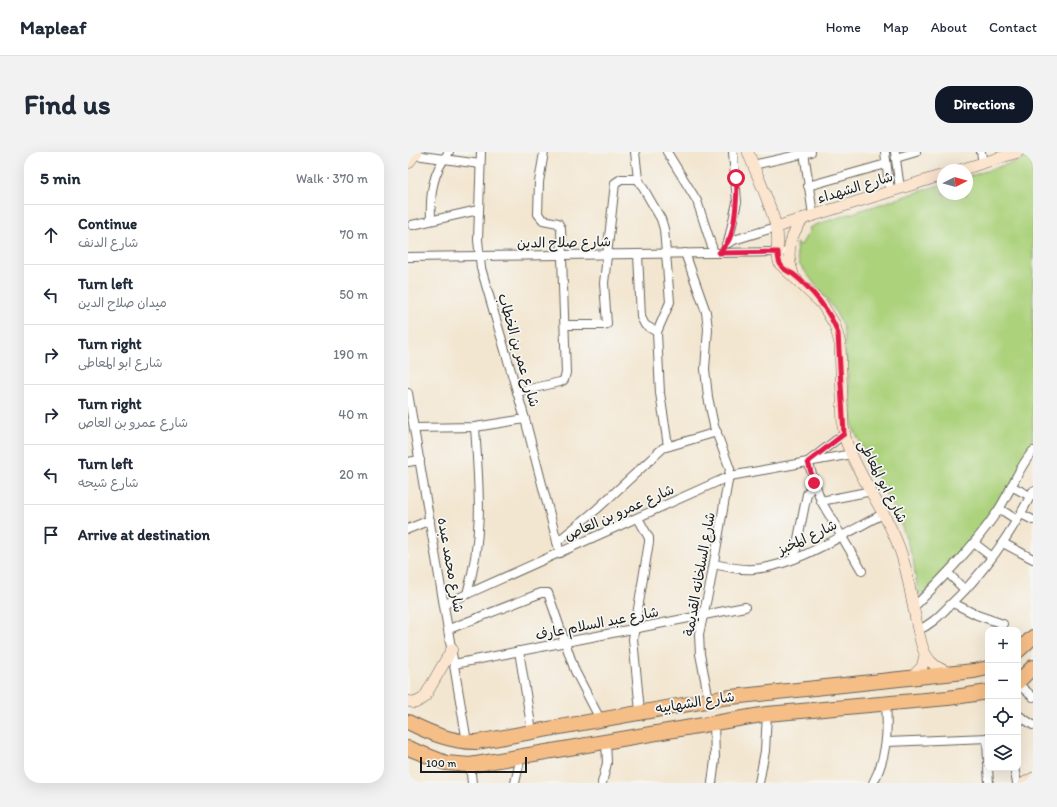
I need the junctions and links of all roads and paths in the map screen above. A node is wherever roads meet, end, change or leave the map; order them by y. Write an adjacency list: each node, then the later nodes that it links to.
1 (481, 152): 15 (street, شارع عمر بن الخطاب)
2 (544, 152): 35 (street)
3 (634, 152): 20 (street)
4 (667, 152): 31 (street)
5 (733, 152): 28 (street)
6 (748, 152): 18 (street, شارع ابو المعاطى)
7 (885, 152): 16 (street)
8 (916, 152): 12 (street)
9 (1018, 152): 14 (street)
10 (806, 153): 18 (street); 21 (street)
11 (447, 155): 13 (street); 15 (street); 25 (street)
12 (896, 155): 22 (street)
13 (412, 156)
14 (982, 157): 17 (street)
15 (480, 164): 23 (street, شارع عمر بن الخطاب)
16 (886, 164): 21 (street); 22 (street)
17 (970, 164)
18 (753, 165): 27 (street, شارع ابو المعاطى)
19 (937, 177): 22 (street, شارع الشهداء)
20 (638, 179): 32 (street); 34 (street)
21 (808, 186): 24 (street)
22 (895, 190): 24 (street, شارع الشهداء)
23 (478, 210): 25 (street); 36 (street, شارع عمر بن الخطاب)
24 (808, 217): 27 (street, شارع الشهداء); 29 (street)
25 (431, 220): 26 (street)
26 (412, 225)
27 (776, 227): 28 (street); 29 (street, شارع ابو المعاطى)
28 (728, 243): 31 (street)
29 (783, 252): 31 (street, شارع صلاح الدين); 46 (street, شارع ابو المعاطى)
30 (685, 253): 31 (street, شارع صلاح الدين); 34 (street, شارع صلاح الدين); 45 (street)
31 (717, 253)
32 (608, 254): 33 (street, شارع صلاح الدين); 35 (street, شارع صلاح الدين); 38 (street)
33 (638, 254): 34 (street, شارع صلاح الدين); 39 (street)
34 (666, 254): 39 (street)
35 (562, 255): 36 (street, شارع صلاح الدين); 38 (street)
36 (479, 256): 37 (street, شارع صلاح الدين); 40 (street, شارع عمر بن الخطاب)
37 (408, 257)
38 (565, 325): 40 (street)
39 (657, 332): 47 (street)
40 (518, 392): 42 (street, شارع عمر بن الخطاب)
41 (408, 393): 44 (street, شارع محمد عبده)
42 (525, 419): 43 (street); 67 (street, شارع عمر بن الخطاب)
43 (475, 427): 44 (street); 78 (street)
44 (414, 428): 50 (street, شارع محمد عبده)
45 (717, 432): 47 (street); 53 (street)
46 (844, 434): 49 (street, شارع ابو المعاطى); 52 (street, شارع عمرو بن العاص)
47 (668, 446): 67 (street)
48 (1033, 451): 55 (street)
49 (852, 454): 52 (street, شارع عمرو بن العاص); 56 (street, شارع ابو المعاطى)
50 (420, 460): 51 (street); 63 (street, شارع محمد عبده)
51 (408, 462)
52 (808, 462): 53 (street, شارع عمرو بن العاص); 54 (street)
53 (730, 476): 62 (street, شارع عمرو بن العاص); 74 (street, شارع السلخانه القديمة)
54 (814, 483): 58 (street); 72 (street)
55 (1011, 486): 57 (street); 59 (street)
56 (872, 492): 58 (street); 60 (street, شارع ابو المعاطى)
57 (1032, 494): 61 (street)
58 (821, 501): 66 (street)
59 (1000, 509): 61 (street); 68 (street)
60 (883, 514): 66 (street, شارع المخبز); 82 (street, شارع ابو المعاطى)
61 (1019, 517): 64 (street); 69 (street)
62 (638, 518): 70 (street, شارع عمرو بن العاص); 86 (street)
63 (430, 520): 65 (street); 80 (street, شارع محمد عبده)
64 (1033, 520)
65 (408, 529)
66 (841, 535): 72 (street, شارع المخبز); 75 (street)
67 (558, 542): 70 (street, شارع عمر بن الخطاب)
68 (974, 543): 71 (street); 76 (street)
69 (1003, 543): 71 (street); 73 (street)
70 (560, 553): 78 (street, شارع عمرو بن العاص)
71 (992, 558): 77 (street)
72 (794, 559): 74 (street, شارع المخبز)
73 (1033, 559)
74 (714, 564): 83 (street, شارع السلخانه القديمة)
75 (862, 571)
76 (948, 574): 77 (street); 82 (street)
77 (965, 590): 79 (street)
78 (466, 594): 80 (street, شارع عمرو بن العاص)
79 (953, 603): 84 (street); 87 (street)
80 (445, 604): 85 (street, شارع محمد عبده)
81 (744, 607): 83 (street, شارع عبد السلام عارف)
82 (914, 607): 87 (street, شارع ابو المعاطى)
83 (703, 615): 86 (street, شارع عبد السلام عارف); 104 (street, شارع السلخانه القديمة)
84 (1003, 624)
85 (449, 629): 89 (street); 91 (street, شارع محمد عبده)
86 (633, 629): 89 (street, شارع عبد السلام عارف); 107 (street)
87 (918, 630): 93 (street, شارع ابو المعاطى)
88 (1033, 638): 90 (highway)
89 (565, 642): 92 (street, شارع عبد السلام عارف); 111 (street)
90 (1021, 648)
91 (452, 649): 94 (street, شارع محمد عبده); 105 (street)
92 (519, 651): 94 (street, شارع عبد السلام عارف); 115 (street)
93 (925, 655): 97 (street); 98 (street)
94 (454, 664): 119 (street, شارع محمد عبده)
95 (1033, 667): 99 (highway)
96 (985, 668): 97 (highway, شارع الشهابيه)
97 (951, 673): 98 (highway, شارع الشهابيه)
98 (911, 678): 102 (highway, شارع الشهابيه)
99 (1021, 680)
100 (1021, 686): 103 (street)
101 (985, 692): 106 (highway, شارع الشهابيه)
102 (746, 694): 104 (highway, شارع الشهابيه); 109 (highway)
103 (1033, 697)
104 (716, 699): 107 (highway, شارع الشهابيه); 112 (highway)
105 (408, 701)
106 (886, 703): 108 (highway, شارع الشهابيه); 120 (street)
107 (640, 711): 111 (highway, شارع الشهابيه)
108 (767, 714): 109 (highway, شارع الشهابيه); 134 (street)
109 (749, 717): 112 (highway, شارع الشهابيه)
110 (1021, 717): 114 (street)
111 (600, 719): 115 (highway, شارع الشهابيه)
112 (720, 721): 118 (highway, شارع الشهابيه); 133 (street)
113 (408, 722): 119 (highway, شارع الشهابيه)
114 (1033, 725)
115 (532, 731): 117 (highway, شارع الشهابيه)
116 (985, 738): 120 (street)
117 (493, 739): 119 (highway, شارع الشهابيه); 125 (highway)
118 (606, 741): 124 (highway, شارع الشهابيه); 132 (street)
119 (467, 742)
120 (887, 742): 135 (street)
121 (408, 748): 123 (highway, شارع الشهابيه)
122 (408, 754): 123 (street)
123 (427, 756): 126 (highway, شارع الشهابيه)
124 (521, 756): 125 (highway, شارع الشهابيه); 131 (street)
125 (507, 758): 126 (highway, شارع الشهابيه)
126 (470, 765): 130 (street)
127 (988, 771): 136 (street)
128 (1015, 771): 137 (street)
129 (1033, 778): 138 (street)
130 (472, 783)
131 (515, 783)
132 (602, 783)
133 (712, 783)
134 (761, 783)
135 (873, 783)
136 (989, 783)
137 (1017, 783)
138 (1024, 783)

